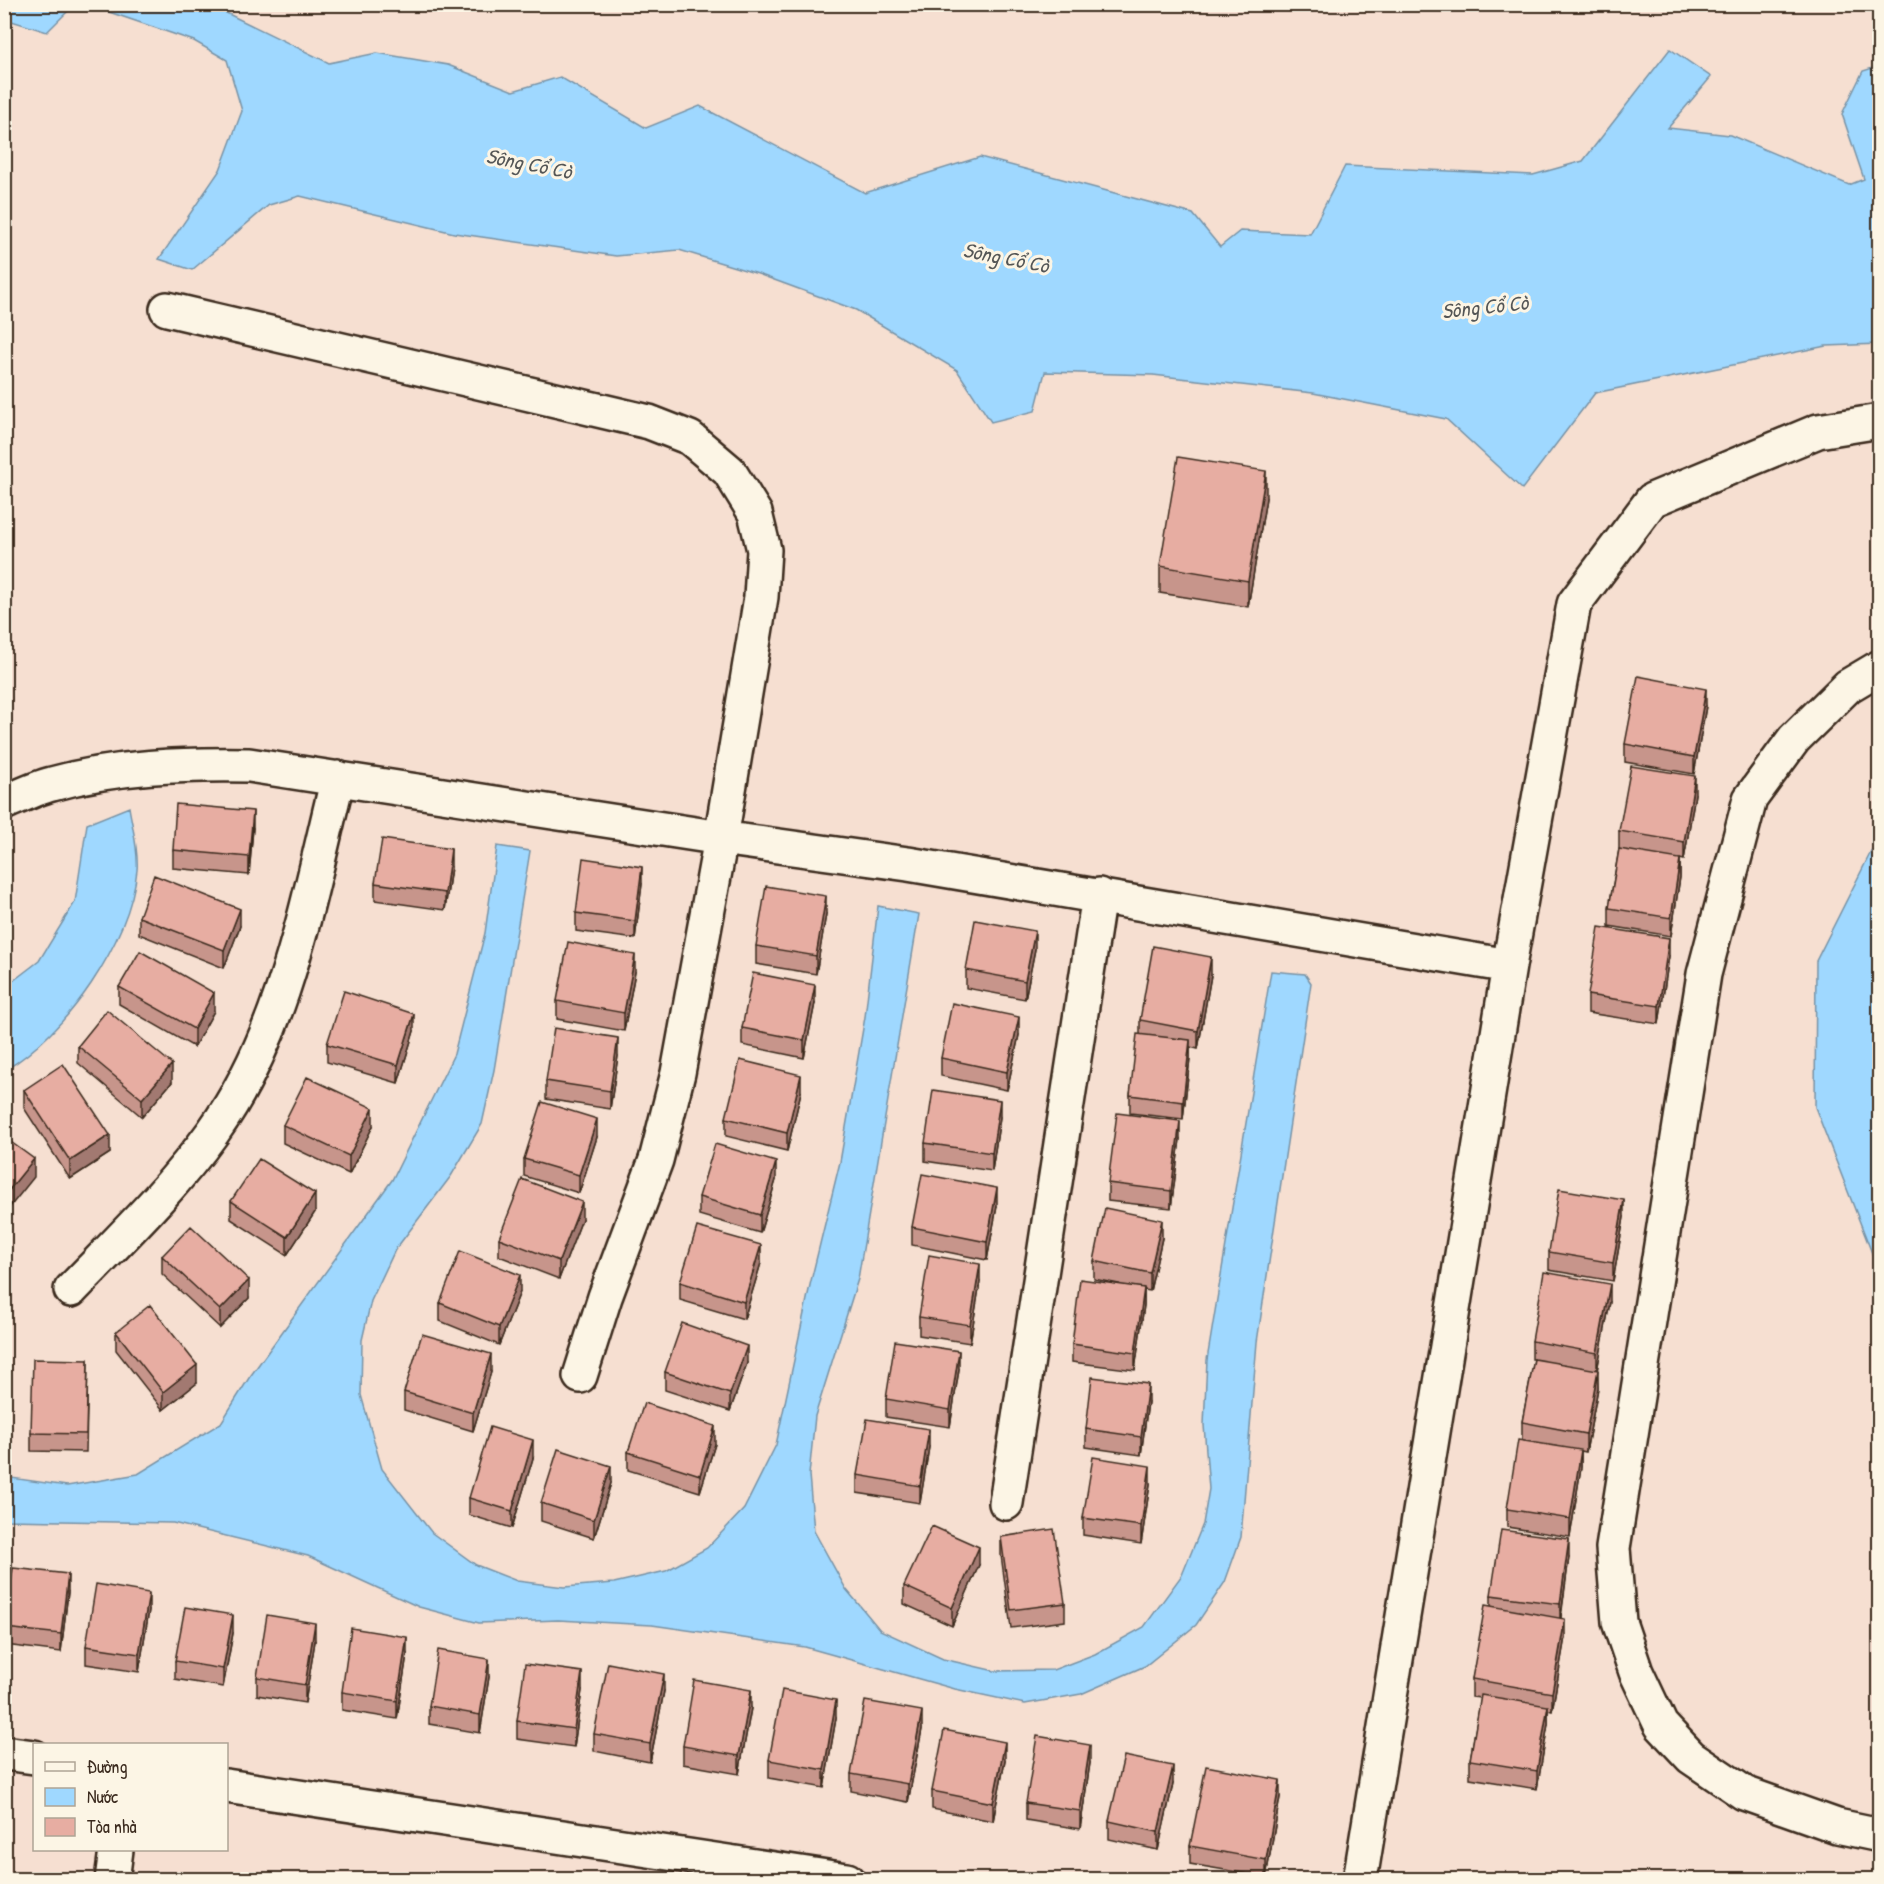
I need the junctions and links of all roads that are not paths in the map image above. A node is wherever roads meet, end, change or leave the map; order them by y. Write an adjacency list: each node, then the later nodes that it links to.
1 (167, 309): 6 (street)
2 (1880, 420): 8 (street)
3 (1880, 667): 15 (street)
4 (338, 778): 5 (street); 6 (street); 9 (street)
5 (4, 803)
6 (722, 838): 7 (street); 10 (street)
7 (1099, 895): 8 (street); 11 (street)
8 (1509, 966): 19 (street)
9 (71, 1290)
10 (580, 1376)
11 (1006, 1503)
12 (4, 1753): 13 (street)
13 (33, 1757)
14 (228, 1786): 18 (street)
15 (1880, 1835)
16 (116, 1851): 17 (street)
17 (112, 1880)
18 (847, 1880)
19 (1360, 1880)

